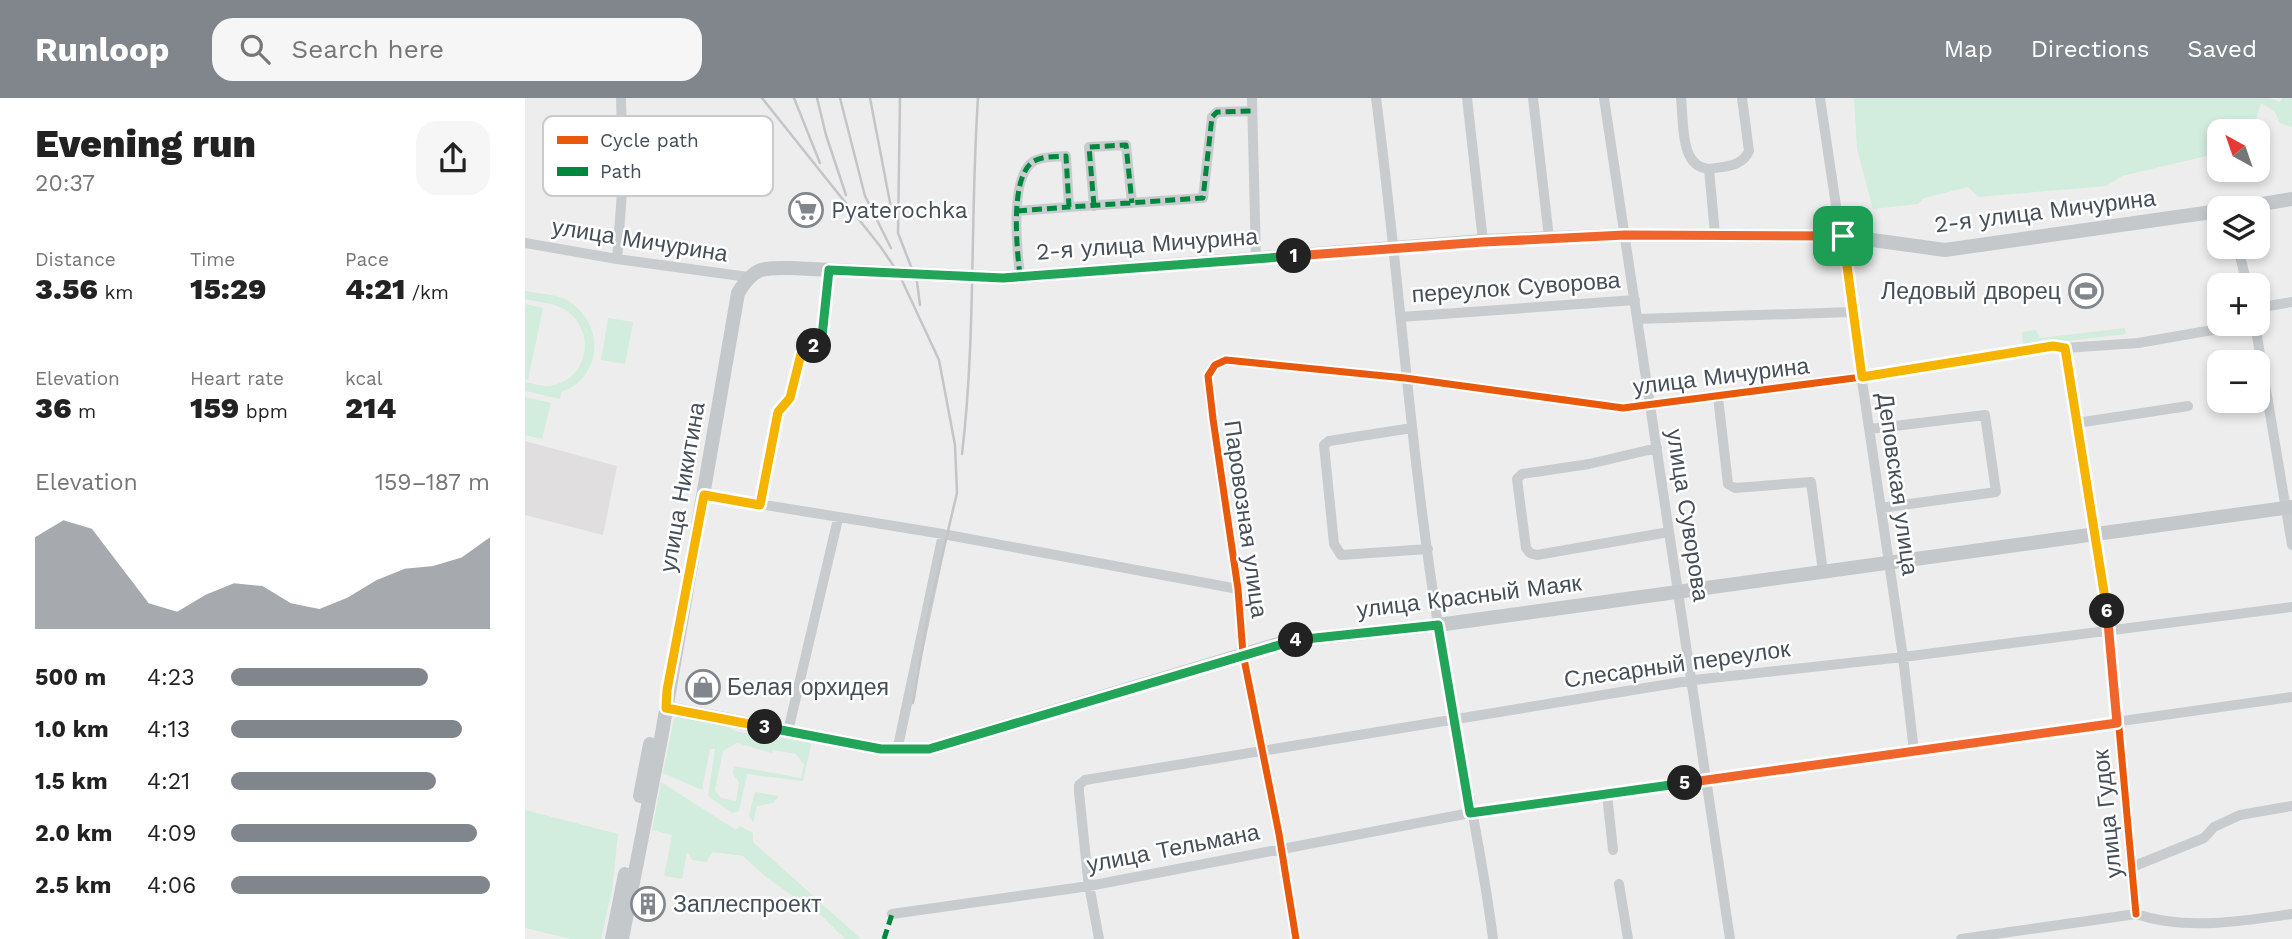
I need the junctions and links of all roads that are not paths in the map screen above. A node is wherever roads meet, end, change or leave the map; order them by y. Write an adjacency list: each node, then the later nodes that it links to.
1 (621, 98): 11 (street)
2 (1252, 98): 10 (street)
3 (1376, 98): 27 (street)
4 (1467, 98): 25 (street)
5 (1533, 98): 24 (street)
6 (1604, 98): 22 (street, улица Суворова)
7 (1681, 98): 12 (street)
8 (1742, 98): 12 (street)
9 (1821, 98): 23 (street, Деповская улица)
10 (1252, 111): 15 (street); 29 (street)
11 (621, 116)
12 (1709, 169): 21 (street)
13 (622, 196): 28 (street)
14 (2292, 199): 16 (main road)
15 (1132, 202): 17 (street); 17 (street)
16 (2270, 203)
17 (1094, 206): 18 (street)
18 (1069, 208): 19 (street); 19 (street)
19 (1017, 211): 31 (street)
20 (2207, 213): 23 (main road, 2-я улица Мичурина)
21 (1714, 234): 22 (main road, 2-я улица Мичурина); 23 (main road, 2-я улица Мичурина)
22 (1625, 235): 24 (main road, 2-я улица Мичурина); 33 (street, улица Суворова)
23 (1843, 236): 36 (street, Деповская улица)
24 (1549, 238): 25 (main road, 2-я улица Мичурина)
25 (1483, 242): 27 (main road, 2-я улица Мичурина)
26 (525, 243): 28 (street, улица Мичурина)
27 (1396, 250): 29 (main road, 2-я улица Мичурина); 37 (street)
28 (617, 259): 32 (street, улица Мичурина)
29 (1256, 259): 31 (main road, 2-я улица Мичурина)
30 (829, 270): 31 (main road, 2-я улица Мичурина); 32 (main road, 2-я улица Мичурина); 53 (street)
31 (1020, 276)
32 (748, 277): 52 (main road, улица Никитина)
33 (1635, 300): 37 (street, переулок Суворова); 38 (street, улица Суворова)
34 (2292, 302): 35 (street)
35 (2270, 306)
36 (1852, 312): 38 (street, переулок Суворова); 44 (street, Деповская улица)
37 (1401, 317): 43 (street)
38 (1637, 319): 47 (street, улица Суворова)
39 (2207, 331): 41 (street, улица Мичурина)
40 (2257, 336): 55 (street)
41 (2059, 347): 44 (street, улица Мичурина); 48 (street, улица Гудок)
42 (1226, 360): 43 (street, улица Мичурина); 64 (street, Паровозная улица)
43 (1405, 377): 47 (street, улица Мичурина); 49 (street)
44 (1862, 377): 45 (street, улица Мичурина); 50 (street, Деповская улица)
45 (1717, 397): 47 (street, улица Мичурина); 63 (street)
46 (2188, 406): 48 (street)
47 (1651, 407): 51 (street, улица Суворова)
48 (2077, 423): 58 (street, улица Гудок)
49 (1412, 428): 61 (street); 61 (street)
50 (1870, 429): 54 (street, Деповская улица); 54 (street)
51 (1657, 447): 57 (street, улица Суворова); 57 (street)
52 (704, 495): 53 (street); 73 (main road, улица Никитина)
53 (760, 505): 56 (street)
54 (1881, 508): 62 (street, Деповская улица)
55 (2288, 508): 58 (main road, улица Красный Маяк); 60 (street)
56 (838, 519): 59 (street); 76 (street)
57 (1669, 532): 65 (street, улица Суворова)
58 (2095, 534): 62 (main road, улица Красный Маяк); 68 (street, улица Гудок)
59 (945, 535): 64 (street); 78 (street)
60 (2292, 545)
61 (1428, 549): 67 (street)
62 (1887, 565): 63 (main road, улица Красный Маяк); 70 (street, Деповская улица)
63 (1823, 572): 65 (main road, улица Красный Маяк)
64 (1238, 590): 69 (street, Паровозная улица)
65 (1678, 592): 67 (main road, улица Красный Маяк); 71 (street, улица Суворова)
66 (2292, 607): 68 (street, Слесарный переулок)
67 (1438, 625): 69 (main road, улица Красный Маяк); 74 (street)
68 (2110, 629): 70 (street, Слесарный переулок); 75 (street, улица Гудок)
69 (1243, 654): 77 (street, Паровозная улица); 78 (main road, улица Красный Маяк)
70 (1903, 657): 71 (street, Слесарный переулок); 79 (street, Деповская улица)
71 (1693, 680): 74 (street, Слесарный переулок); 80 (street, улица Суворова)
72 (2292, 697): 75 (street, улица Тельмана)
73 (666, 708): 76 (main road, улица Красный Маяк); 92 (main road, улица Никитина); 93 (main road, улица Никитина)
74 (1455, 717): 77 (street, Слесарный переулок); 83 (street)
75 (2117, 723): 79 (street, улица Тельмана); 86 (street, улица Гудок)
76 (788, 731): 78 (main road, улица Красный Маяк)
77 (1263, 750): 84 (street, Паровозная улица); 88 (street, Слесарный переулок)
78 (897, 751)
79 (1913, 751): 80 (street, улица Тельмана)
80 (1706, 780): 81 (street, улица Тельмана); 98 (street, улица Суворова)
81 (1607, 794): 83 (street, улица Тельмана); 85 (street)
82 (2292, 806): 86 (street)
83 (1470, 813): 84 (street, улица Тельмана); 96 (street)
84 (1282, 849): 88 (street, улица Тельмана); 95 (street, Паровозная улица)
85 (1613, 850)
86 (2132, 867): 90 (street, улица Гудок)
87 (1619, 884): 97 (street)
88 (1089, 886): 89 (street, улица Тельмана); 94 (street)
89 (892, 914)
90 (2136, 914): 91 (street); 99 (street)
91 (2292, 914)
92 (612, 939)
93 (622, 939)
94 (1099, 939)
95 (1296, 939)
96 (1493, 939)
97 (1628, 939)
98 (1730, 939)
99 (1961, 939)

